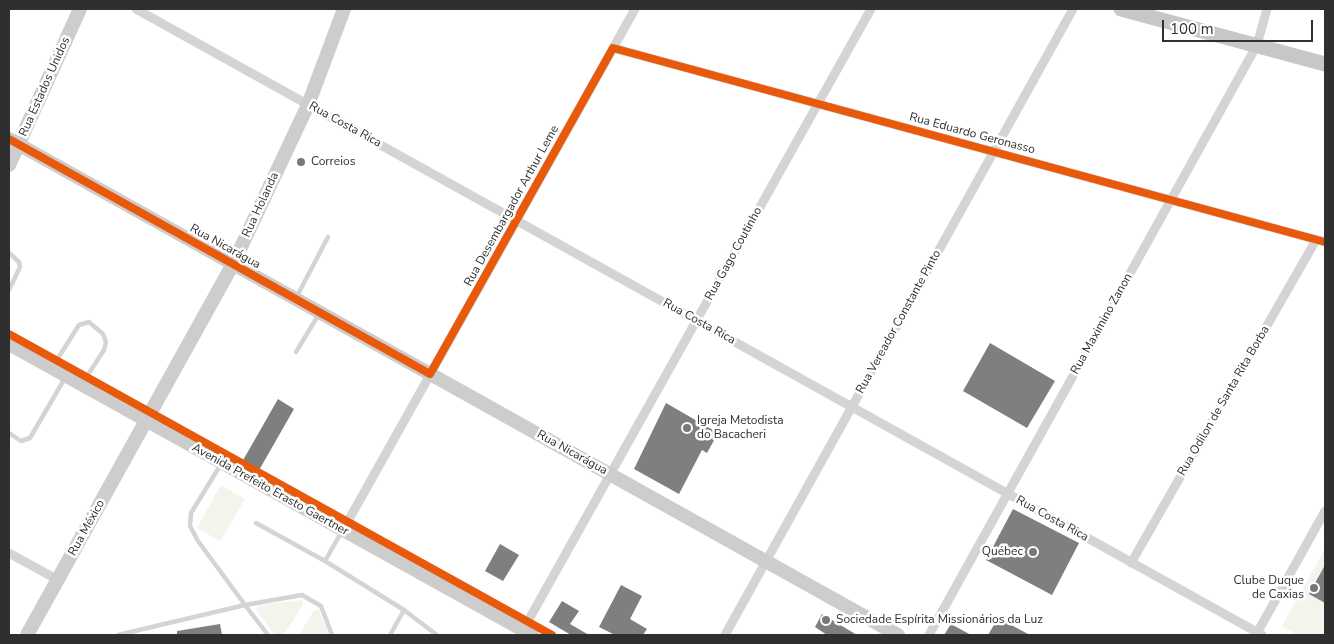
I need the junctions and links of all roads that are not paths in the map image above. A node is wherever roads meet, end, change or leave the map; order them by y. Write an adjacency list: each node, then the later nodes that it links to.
1 (80, 9): 14 (main road, Rua Estados Unidos)
2 (136, 9): 13 (street, Rua Costa Rica)
3 (344, 9): 13 (main road, Rua Holanda)
4 (635, 9): 10 (street, Rua Desembargador Arthur Leme)
5 (871, 9): 12 (street, Rua Gago Coutinho)
6 (1073, 9): 15 (street, Rua Vereador Constante Pinto)
7 (1121, 9): 9 (main road)
8 (1267, 9): 9 (street, Rua Maximino Zanon)
9 (1257, 46): 11 (main road); 17 (street, Rua Maximino Zanon)
10 (613, 48): 12 (street, Rua Eduardo Geronasso); 18 (street, Rua Desembargador Arthur Leme)
11 (1325, 64)
12 (818, 104): 15 (street, Rua Eduardo Geronasso); 26 (street, Rua Gago Coutinho)
13 (308, 105): 18 (street, Rua Costa Rica); 22 (main road, Rua Holanda)
14 (14, 142): 16 (main road, Rua Estados Unidos); 22 (main road, Rua Nicarágua)
15 (994, 152): 17 (street, Rua Eduardo Geronasso); 33 (street, Rua Vereador Constante Pinto)
16 (9, 165)
17 (1172, 200): 20 (street, Rua Eduardo Geronasso); 38 (street, Rua Maximino Zanon)
18 (516, 220): 26 (street, Rua Costa Rica); 30 (street, Rua Desembargador Arthur Leme)
19 (328, 237): 24 (lane)
20 (1321, 241): 45 (street, Rua Odilon de Santa Rita Borba)
21 (9, 254): 23 (lane)
22 (233, 264): 24 (main road, Rua Nicarágua); 34 (main road, Rua Holanda)
23 (9, 290)
24 (295, 299): 25 (main road, Rua Nicarágua)
25 (319, 312): 28 (lane); 30 (main road, Rua Nicarágua)
26 (696, 321): 33 (street, Rua Costa Rica); 37 (street, Rua Gago Coutinho)
27 (9, 344): 29 (main road, Avenida Prefeito Erasto Gaertner)
28 (296, 352)
29 (52, 368): 31 (main road, Avenida Prefeito Erasto Gaertner); 32 (lane)
30 (430, 374): 37 (main road, Rua Nicarágua); 41 (street, Rua Desembargador Arthur Leme)
31 (67, 376): 32 (main road, Avenida Prefeito Erasto Gaertner); 35 (lane)
32 (82, 385): 34 (main road, Avenida Prefeito Erasto Gaertner)
33 (852, 407): 38 (street, Rua Costa Rica); 44 (street, Rua Vereador Constante Pinto)
34 (146, 421): 36 (main road, Avenida Prefeito Erasto Gaertner); 46 (main road, Rua México)
35 (9, 433)
36 (222, 463): 41 (main road, Avenida Prefeito Erasto Gaertner); 47 (lane)
37 (610, 475): 44 (main road, Rua Nicarágua); 49 (street, Rua Gago Coutinho)
38 (1007, 494): 45 (street, Rua Costa Rica); 59 (street, Rua Maximino Zanon)
39 (1325, 512): 50 (street)
40 (256, 523): 43 (lane)
41 (343, 530): 43 (lane); 49 (main road, Avenida Prefeito Erasto Gaertner)
42 (9, 552): 46 (street)
43 (325, 561): 48 (lane)
44 (766, 561): 57 (street, Rua Vereador Constante Pinto); 58 (main road, Rua Nicarágua)
45 (1131, 563): 50 (street, Rua Costa Rica)
46 (58, 580): 51 (main road, Rua México)
47 (245, 605): 52 (lane); 53 (lane); 54 (lane)
48 (404, 610): 55 (lane); 56 (lane)
49 (528, 633)
50 (1258, 634)
51 (27, 635)
52 (118, 635)
53 (268, 635)
54 (332, 635)
55 (390, 635)
56 (437, 635)
57 (725, 635)
58 (898, 635)
59 (929, 635)

